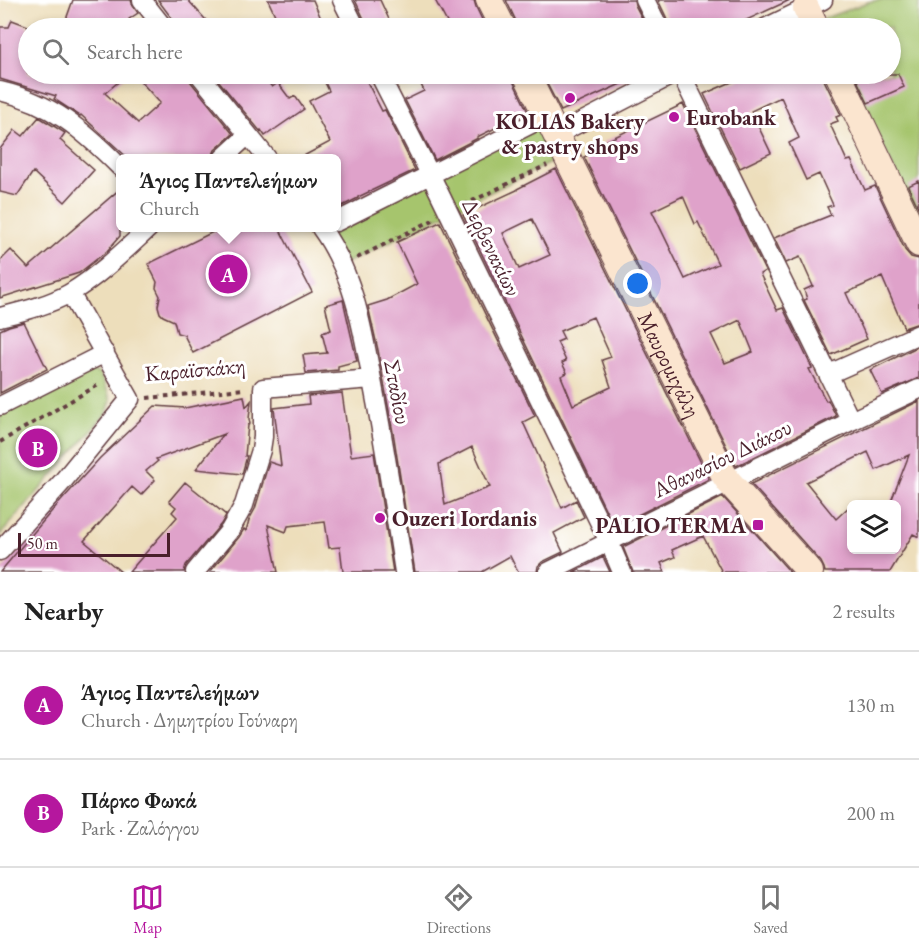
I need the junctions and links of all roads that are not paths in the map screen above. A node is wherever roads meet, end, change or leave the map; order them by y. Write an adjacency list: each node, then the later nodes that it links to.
1 (141, 0): 6 (street)
2 (342, 0): 7 (street)
3 (489, 0): 8 (street)
4 (645, 0): 9 (street)
5 (817, 8): 10 (street)
6 (156, 18)
7 (351, 18)
8 (498, 18)
9 (654, 18)
10 (791, 18)
11 (207, 84): 19 (street)
12 (384, 84): 23 (street, Δερβενακίων)
13 (531, 84): 18 (street, Μαυρομιχάλη)
14 (650, 84): 18 (street)
15 (686, 84): 32 (street)
16 (843, 84): 27 (street)
17 (0, 91): 22 (street)
18 (552, 125): 23 (street); 37 (street, Μαυρομιχάλη)
19 (248, 135): 20 (street); 21 (street)
20 (228, 154)
21 (263, 154)
22 (116, 163)
23 (430, 174): 24 (street); 38 (street, Δερβενακίων)
24 (341, 218)
25 (145, 232): 28 (street)
26 (328, 232): 33 (street, Σταδίου)
27 (919, 244)
28 (70, 293): 29 (street); 31 (street)
29 (0, 317)
30 (919, 334): 32 (street)
31 (105, 353): 35 (street); 39 (street)
32 (829, 374): 36 (street)
33 (372, 379): 40 (street, Καραϊσκάκη); 41 (street, Σταδίου)
34 (919, 389): 36 (street, Αθανασίου Διάκου)
35 (0, 406)
36 (851, 421): 37 (street, Αθανασίου Διάκου)
37 (729, 482): 38 (street, Αθανασίου Διάκου); 44 (street, Μαυρομιχάλη)
38 (609, 542): 42 (street, Αθανασίου Διάκου); 43 (street, Δερβενακίων)
39 (0, 551)
40 (195, 572)
41 (404, 572)
42 (548, 572)
43 (622, 572)
44 (810, 572)

